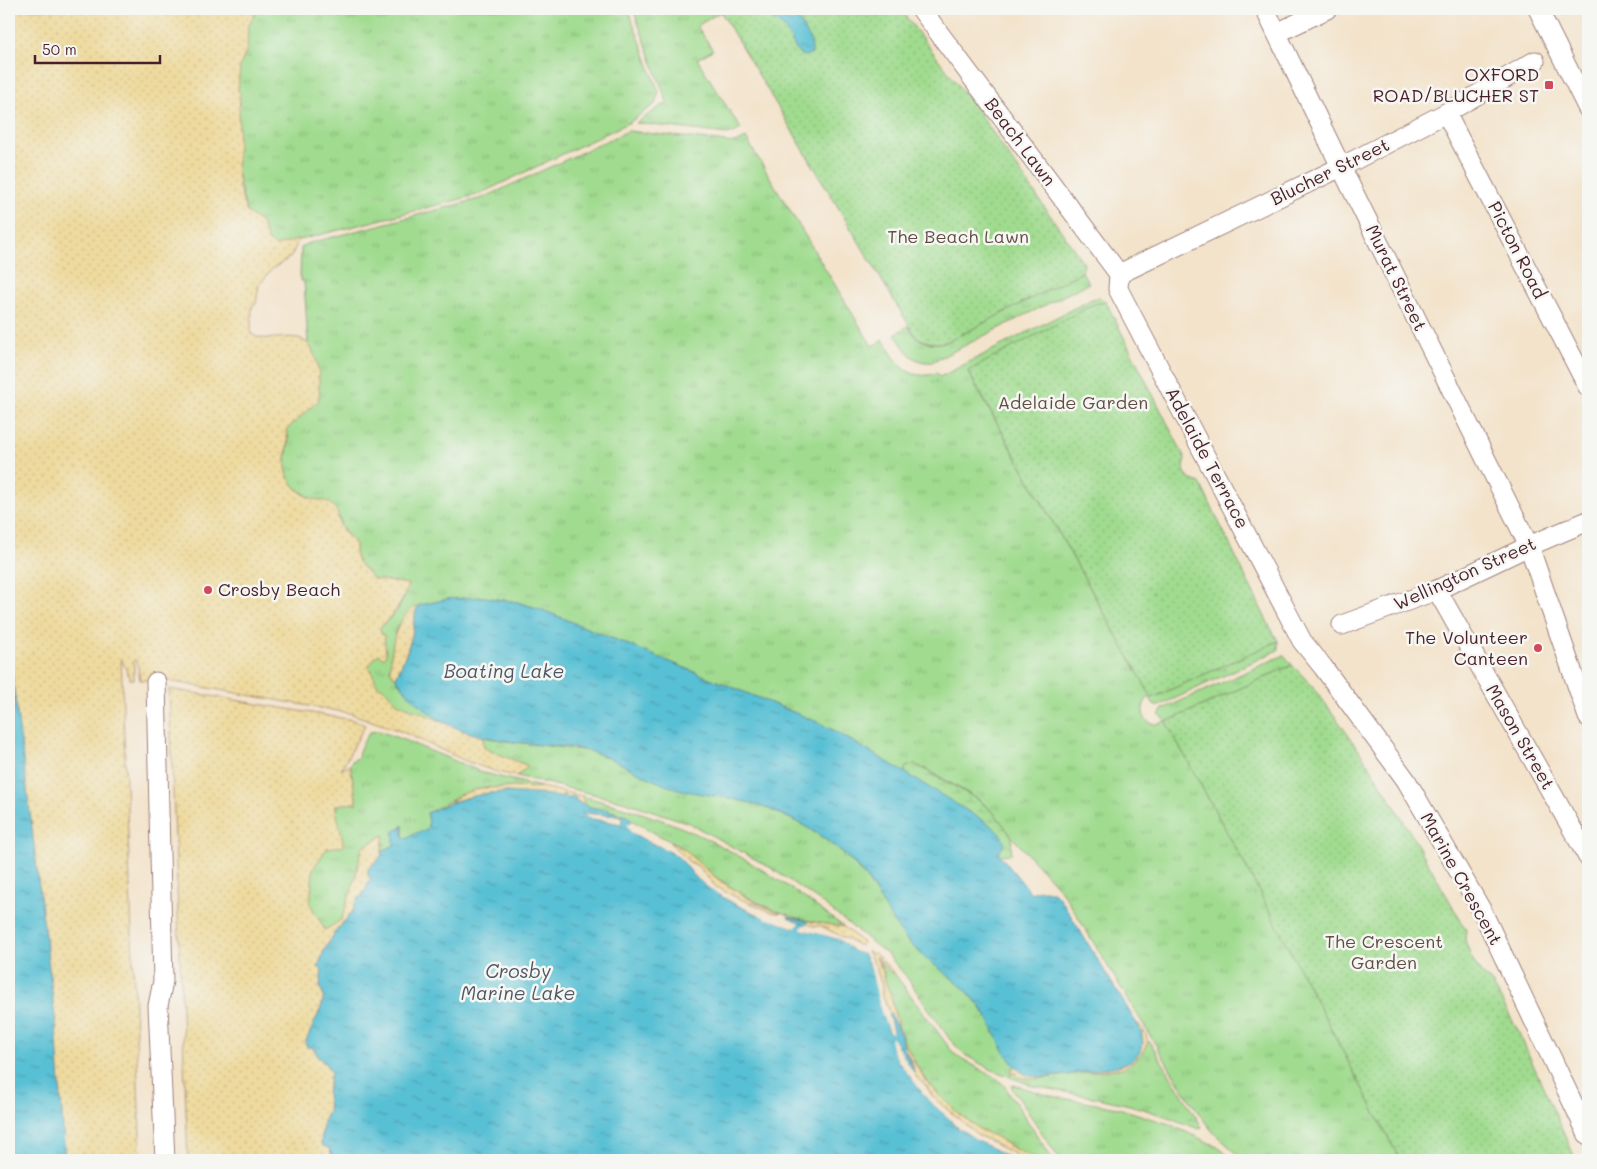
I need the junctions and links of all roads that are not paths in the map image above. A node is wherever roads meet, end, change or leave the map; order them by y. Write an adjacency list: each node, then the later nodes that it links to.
1 (921, 9): 10 (street, Beach Lawn)
2 (1265, 9): 5 (street, Murat Street)
3 (1327, 9): 5 (street)
4 (1538, 9): 7 (street)
5 (1277, 33): 9 (street, Murat Street)
6 (1535, 61): 8 (street, Blucher Street)
7 (1588, 109)
8 (1446, 113): 9 (street, Blucher Street); 11 (street, Picton Road)
9 (1341, 167): 10 (street, Blucher Street); 13 (street, Murat Street)
10 (1120, 274): 16 (street, Adelaide Terrace)
11 (1588, 387)
12 (1588, 521): 13 (street, Wellington Street)
13 (1529, 546): 14 (street, Wellington Street); 18 (street, Murat Street)
14 (1437, 590): 15 (street, Wellington Street); 19 (street, Mason Street)
15 (1342, 625)
16 (1302, 641): 20 (street, Marine Crescent)
17 (156, 682): 21 (street)
18 (1588, 717)
19 (1588, 857)
20 (1588, 1135)
21 (165, 1160)

